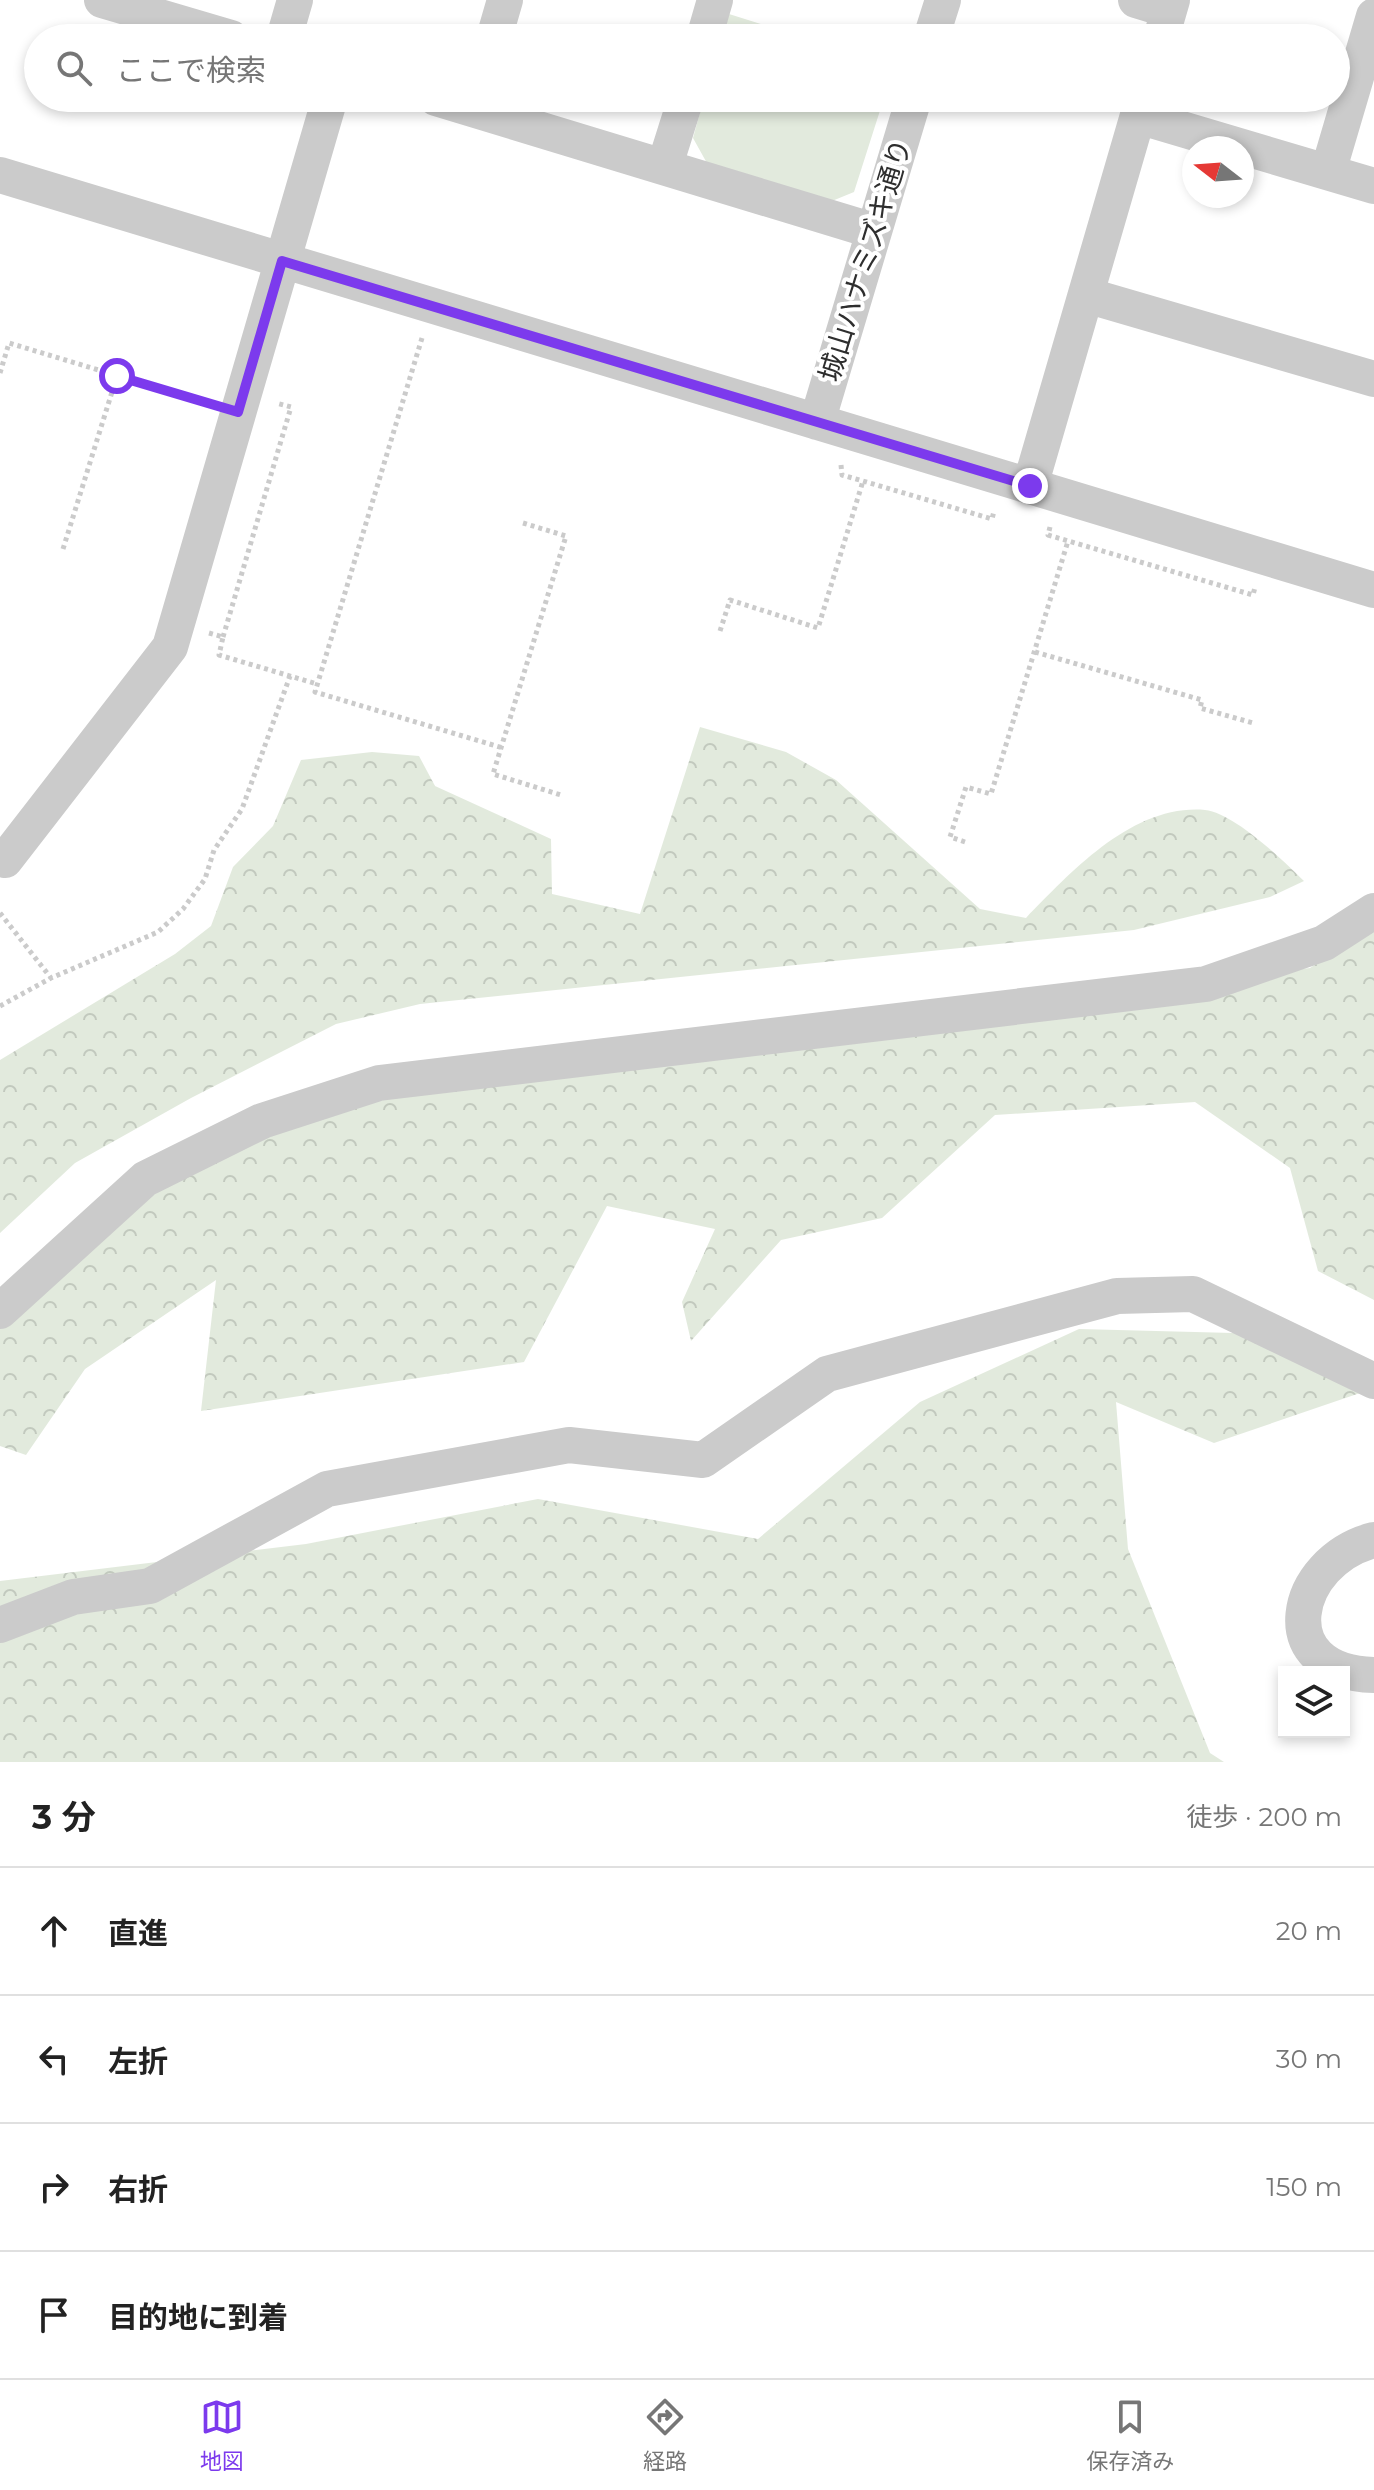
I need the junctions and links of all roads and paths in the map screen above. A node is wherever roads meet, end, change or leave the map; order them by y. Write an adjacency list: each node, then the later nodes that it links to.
1 (102, 0): 7 (street)
2 (295, 0): 8 (street)
3 (505, 0): 9 (street)
4 (715, 0): 10 (street)
5 (943, 0): 11 (street)
6 (1374, 16): 12 (street)
7 (183, 24)
8 (288, 24)
9 (498, 24)
10 (708, 24)
11 (935, 24)
12 (1350, 97)
13 (326, 112): 25 (street)
14 (500, 112): 20 (street)
15 (682, 112): 20 (street)
16 (910, 112): 24 (street, 城山ハナミズキ通り)
17 (1139, 112): 26 (street)
18 (1154, 112): 21 (street)
19 (1346, 112): 21 (street)
20 (665, 165): 24 (street)
21 (1328, 172): 23 (street)
22 (0, 175): 25 (street)
23 (1374, 186)
24 (874, 231): 34 (street, 城山ハナミズキ通り)
25 (282, 261): 33 (street); 34 (street)
26 (1086, 295): 32 (street); 37 (street)
27 (424, 330): 49 (path)
28 (0, 341): 29 (path)
29 (9, 343): 30 (path); 31 (path)
30 (0, 373)
31 (117, 376): 33 (path); 41 (path)
32 (1374, 379)
33 (250, 406): 44 (street); 46 (path)
34 (817, 422): 37 (street)
35 (840, 452): 36 (path)
36 (863, 481): 37 (path); 45 (path)
37 (1014, 492): 43 (street)
38 (1053, 514): 40 (path)
39 (523, 523): 51 (path)
40 (1068, 541): 42 (path); 47 (path)
41 (63, 549)
42 (1258, 575)
43 (1374, 590)
44 (177, 624): 46 (path); 54 (street)
45 (720, 631)
46 (223, 637): 48 (path)
47 (1035, 652): 50 (path); 53 (path)
48 (290, 676): 49 (path); 57 (path)
49 (317, 684): 51 (path)
50 (1253, 723)
51 (503, 748): 52 (path)
52 (561, 795)
53 (965, 842)
54 (0, 859)
55 (1374, 911): 59 (street)
56 (0, 913): 57 (path)
57 (51, 978): 58 (path)
58 (0, 1006)
59 (0, 1311)
60 (1374, 1381): 62 (street)
61 (1374, 1540): 63 (street)
62 (0, 1625)
63 (1374, 1675)

